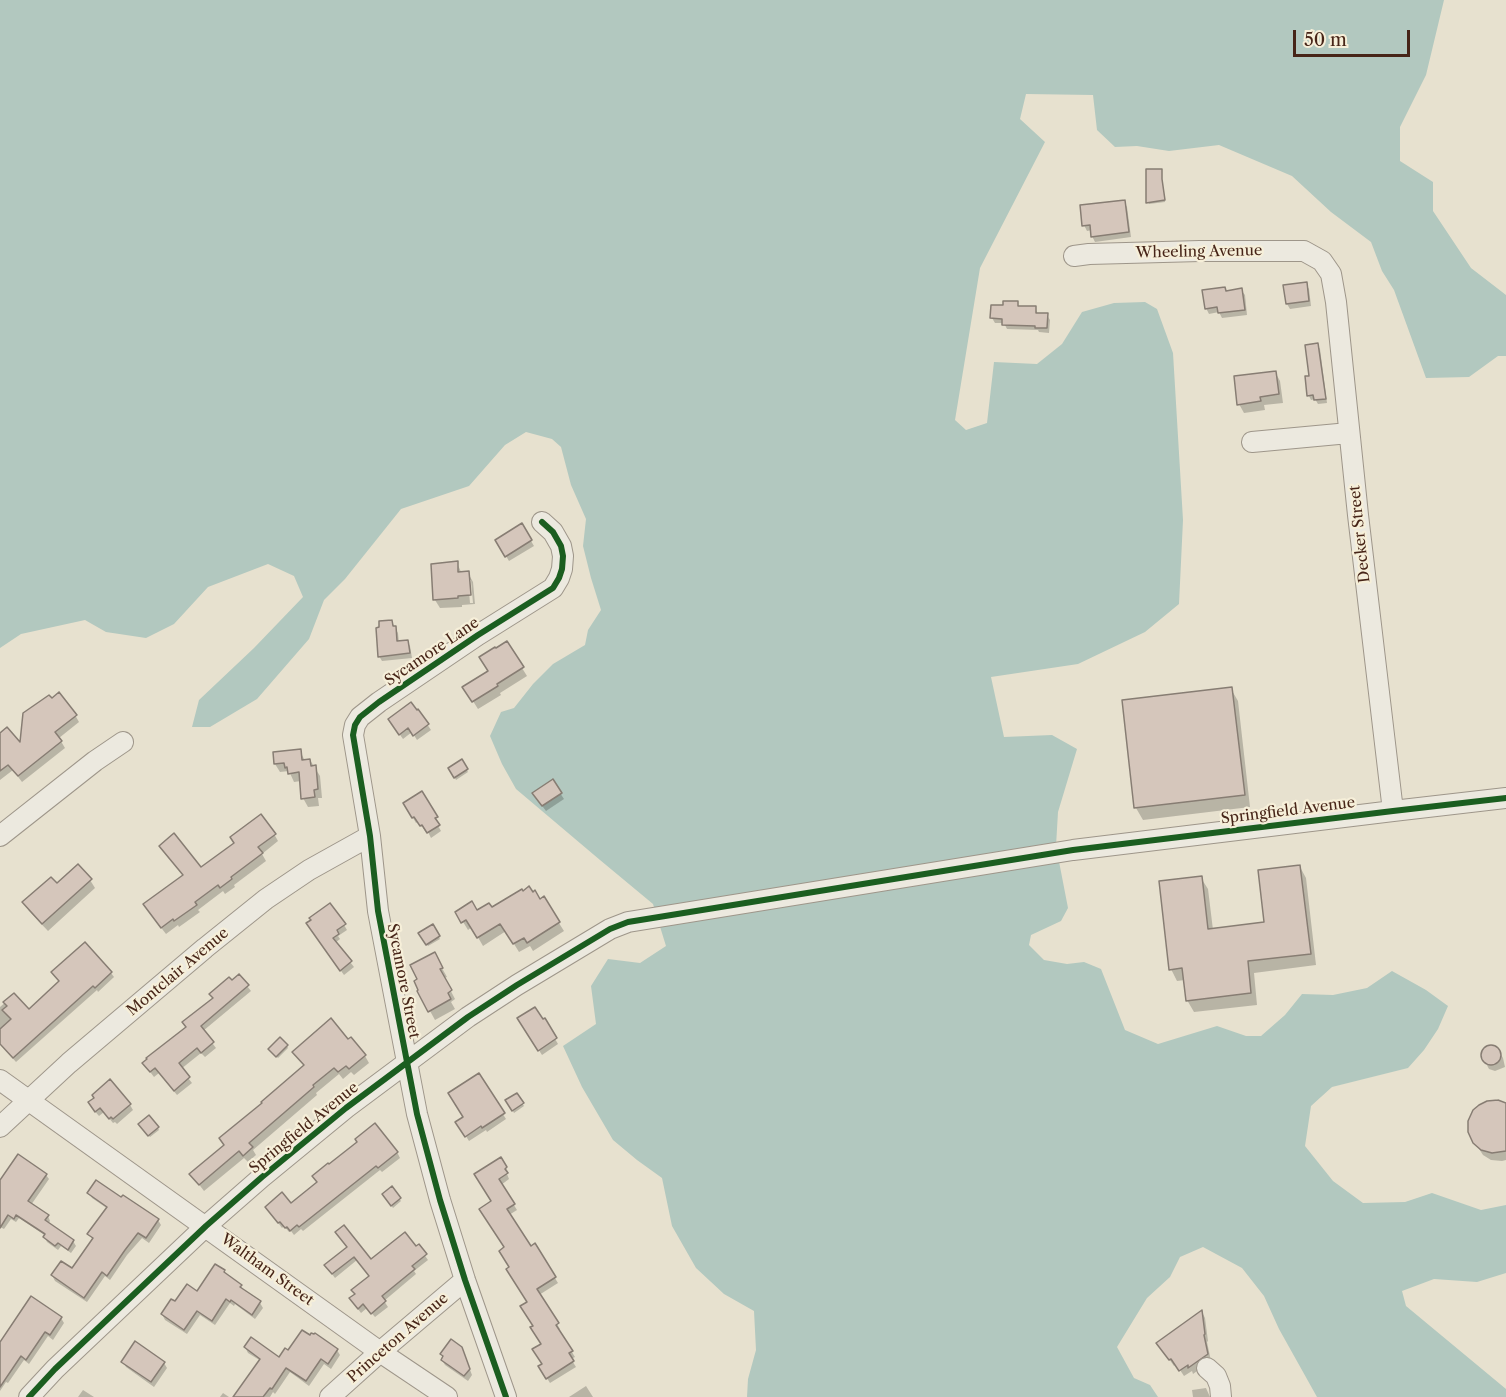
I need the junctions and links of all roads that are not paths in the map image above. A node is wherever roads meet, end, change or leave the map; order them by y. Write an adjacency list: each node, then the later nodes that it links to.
1 (1074, 256): 2 (street, Wheeling Avenue)
2 (1322, 261): 3 (street, Decker Street)
3 (1349, 433): 4 (street); 9 (street, Decker Street)
4 (1252, 442)
5 (542, 522): 6 (street, Sycamore Lane)
6 (371, 708): 10 (street, Sycamore Street)
7 (123, 742): 11 (street)
8 (1506, 798): 9 (street, Springfield Avenue)
9 (1393, 811): 12 (street, Springfield Avenue)
10 (370, 836): 12 (street, Sycamore Street); 14 (street, Montclair Avenue)
11 (0, 837)
12 (406, 1062): 16 (street, Springfield Avenue); 17 (street, Sycamore Street)
13 (0, 1080): 14 (street, Waltham Street)
14 (28, 1100): 15 (street, Montclair Avenue); 16 (street, Waltham Street)
15 (0, 1127)
16 (206, 1226): 18 (street, Waltham Street); 20 (street, Springfield Avenue)
17 (465, 1280): 18 (street, Princeton Avenue); 23 (street, Sycamore Street)
18 (380, 1352): 21 (street, Princeton Avenue); 22 (street, Waltham Street)
19 (1207, 1368): 24 (street)
20 (29, 1397)
21 (330, 1397)
22 (447, 1397)
23 (506, 1397)
24 (1221, 1397)

